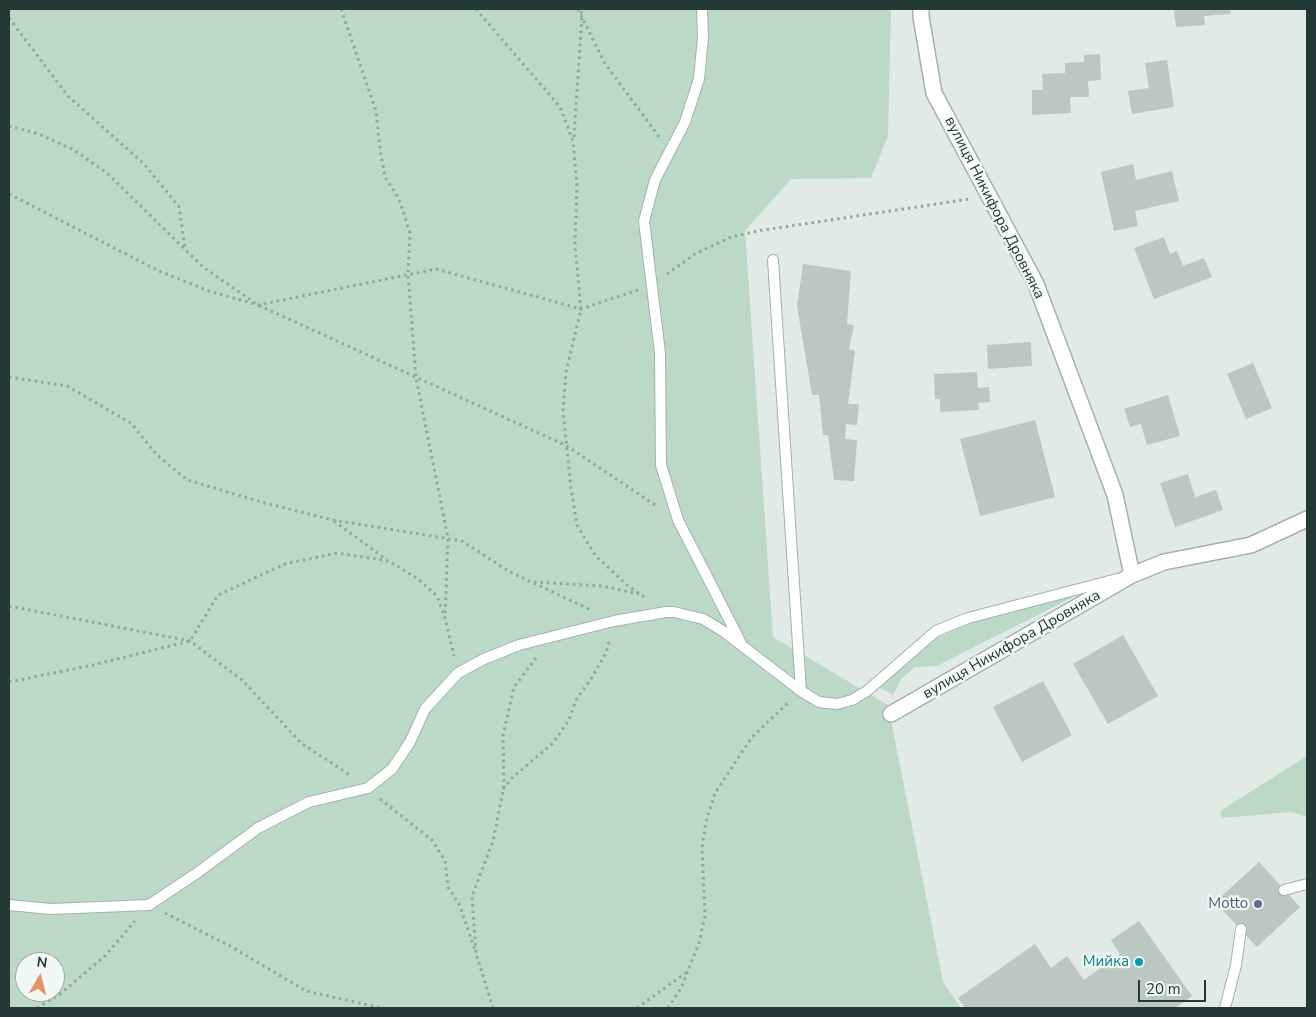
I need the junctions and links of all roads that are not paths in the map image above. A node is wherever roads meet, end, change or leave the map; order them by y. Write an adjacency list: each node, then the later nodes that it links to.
1 (702, 9): 6 (lane)
2 (921, 9): 5 (street, вулиця Никифора Дровняка)
3 (773, 260): 7 (lane)
4 (1307, 519): 5 (street, вулиця Никифора Дровняка)
5 (1132, 575): 7 (lane); 8 (street, вулиця Никифора Дровняка)
6 (743, 645): 7 (lane); 11 (lane)
7 (801, 691)
8 (891, 714)
9 (1307, 884): 10 (lane)
10 (1284, 890)
11 (9, 905)
12 (1241, 929): 13 (lane)
13 (1225, 1008)

